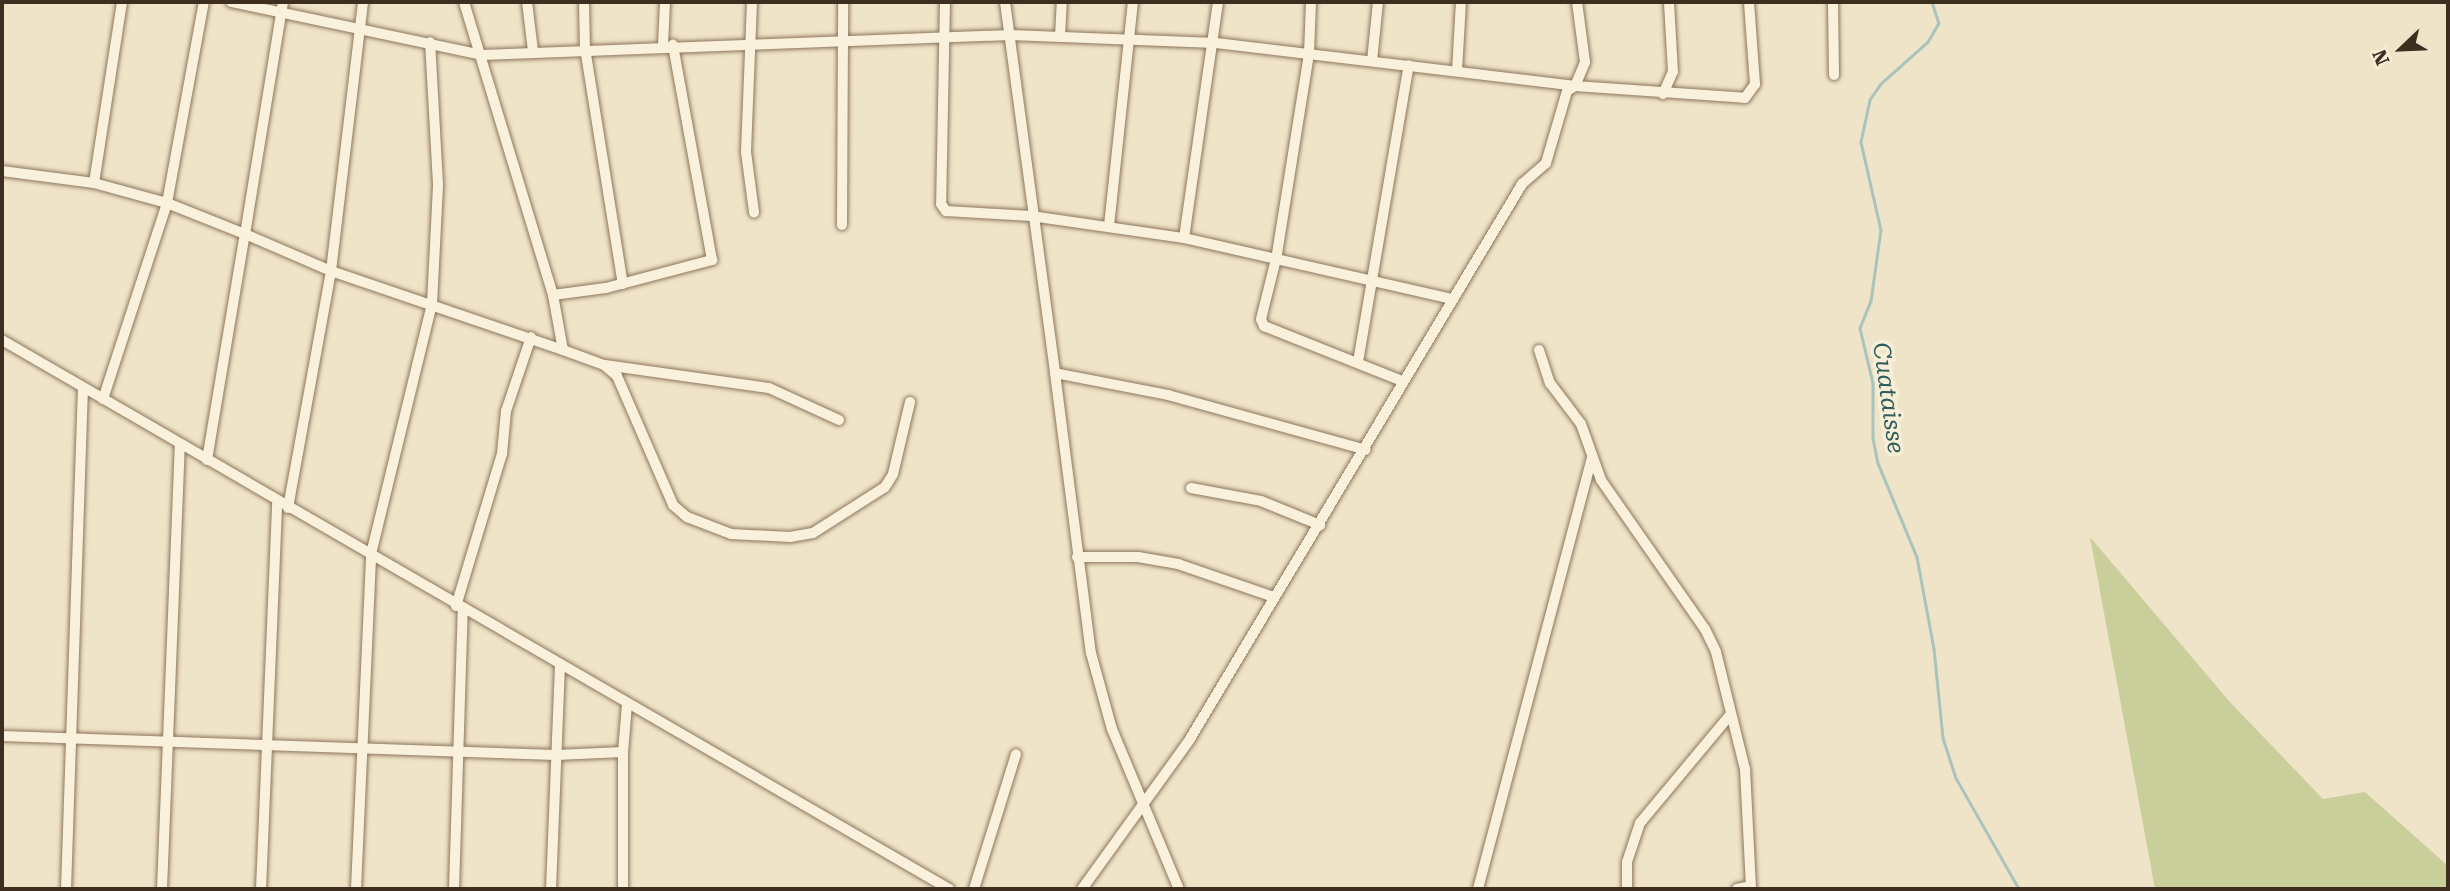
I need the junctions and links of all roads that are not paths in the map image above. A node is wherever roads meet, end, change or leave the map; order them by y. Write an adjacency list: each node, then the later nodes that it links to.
1 (122, 2): 46 (street)
2 (204, 2): 47 (street)
3 (231, 2): 24 (street)
4 (283, 2): 24 (street)
5 (363, 2): 25 (street)
6 (464, 2): 38 (street)
7 (527, 2): 36 (street)
8 (584, 2): 35 (street)
9 (665, 2): 34 (street)
10 (752, 2): 30 (street)
11 (843, 2): 32 (street)
12 (945, 2): 27 (street)
13 (1005, 2): 26 (street)
14 (1062, 2): 28 (street)
15 (1133, 2): 29 (street)
16 (1218, 2): 33 (street)
17 (1311, 2): 37 (street)
18 (1378, 2): 39 (street)
19 (1461, 2): 41 (street)
20 (1577, 2): 43 (street)
21 (1669, 2): 44 (street)
22 (1749, 2): 44 (street)
23 (1833, 2): 42 (street)
24 (281, 14): 25 (street); 52 (street)
25 (359, 28): 31 (street); 55 (street)
26 (1010, 35): 27 (street); 28 (street); 49 (street)
27 (944, 36): 32 (street); 49 (street)
28 (1060, 37): 29 (street)
29 (1131, 40): 33 (street); 51 (street)
30 (750, 41): 32 (street); 34 (street); 48 (street)
31 (430, 42): 38 (street); 60 (street)
32 (841, 42): 50 (street)
33 (1216, 43): 37 (street); 53 (street)
34 (668, 45): 35 (street); 57 (street)
35 (585, 48): 36 (street); 57 (street)
36 (533, 51): 38 (street)
37 (1308, 54): 39 (street); 54 (street)
38 (482, 55): 58 (street)
39 (1372, 61): 40 (street)
40 (1409, 65): 41 (street); 56 (street)
41 (1457, 71): 43 (street)
42 (1834, 75)
43 (1575, 86): 44 (street); 59 (street)
44 (1663, 94)
45 (2, 171): 46 (street)
46 (94, 183): 47 (street)
47 (167, 204): 52 (street); 70 (street)
48 (754, 212)
49 (1031, 216): 51 (street); 67 (street)
50 (842, 225)
51 (1109, 226): 53 (street)
52 (245, 234): 55 (street); 76 (street)
53 (1184, 238): 54 (street)
54 (1276, 259): 56 (street); 65 (street)
55 (331, 271): 60 (street); 79 (street)
56 (1370, 279): 59 (street); 65 (street)
57 (623, 284): 58 (street)
58 (553, 295): 64 (street)
59 (1453, 299): 68 (street)
60 (432, 304): 61 (street); 81 (street)
61 (531, 337): 64 (street); 84 (street)
62 (2, 340): 69 (street)
63 (1539, 350): 75 (street)
64 (563, 351): 66 (street)
65 (1358, 362): 68 (street)
66 (604, 365): 71 (street); 72 (street)
67 (1055, 373): 74 (street); 82 (street)
68 (1402, 381): 74 (street)
69 (83, 388): 70 (street); 89 (street)
70 (103, 399): 73 (street)
71 (910, 402)
72 (839, 420)
73 (180, 445): 76 (street); 90 (street)
74 (1366, 450): 80 (street)
75 (1592, 457): 87 (street); 110 (street)
76 (207, 460): 78 (street)
77 (1191, 488): 80 (street)
78 (277, 501): 79 (street); 91 (street)
79 (288, 508): 81 (street)
80 (1320, 525): 83 (street)
81 (371, 554): 84 (street); 92 (street)
82 (1077, 557): 83 (street); 97 (street)
83 (1274, 597): 97 (street)
84 (460, 608): 85 (street); 93 (street)
85 (560, 665): 86 (street); 96 (street)
86 (627, 704): 94 (street); 106 (street)
87 (1729, 716): 98 (street); 111 (street)
88 (2, 736): 89 (street)
89 (70, 737): 90 (street); 99 (street)
90 (167, 743): 91 (street); 100 (street)
91 (266, 746): 92 (street); 101 (street)
92 (360, 747): 93 (street); 102 (street)
93 (459, 751): 96 (street); 103 (street)
94 (623, 752): 96 (street); 105 (street)
95 (1016, 754): 107 (street)
96 (556, 755): 104 (street)
97 (1143, 804): 108 (street); 109 (street)
98 (1751, 887): 112 (street)
99 (66, 889)
100 (162, 889)
101 (261, 889)
102 (356, 889)
103 (454, 889)
104 (551, 889)
105 (623, 889)
106 (949, 889)
107 (974, 889)
108 (1082, 889)
109 (1179, 889)
110 (1478, 889)
111 (1628, 889)
112 (1737, 889)

